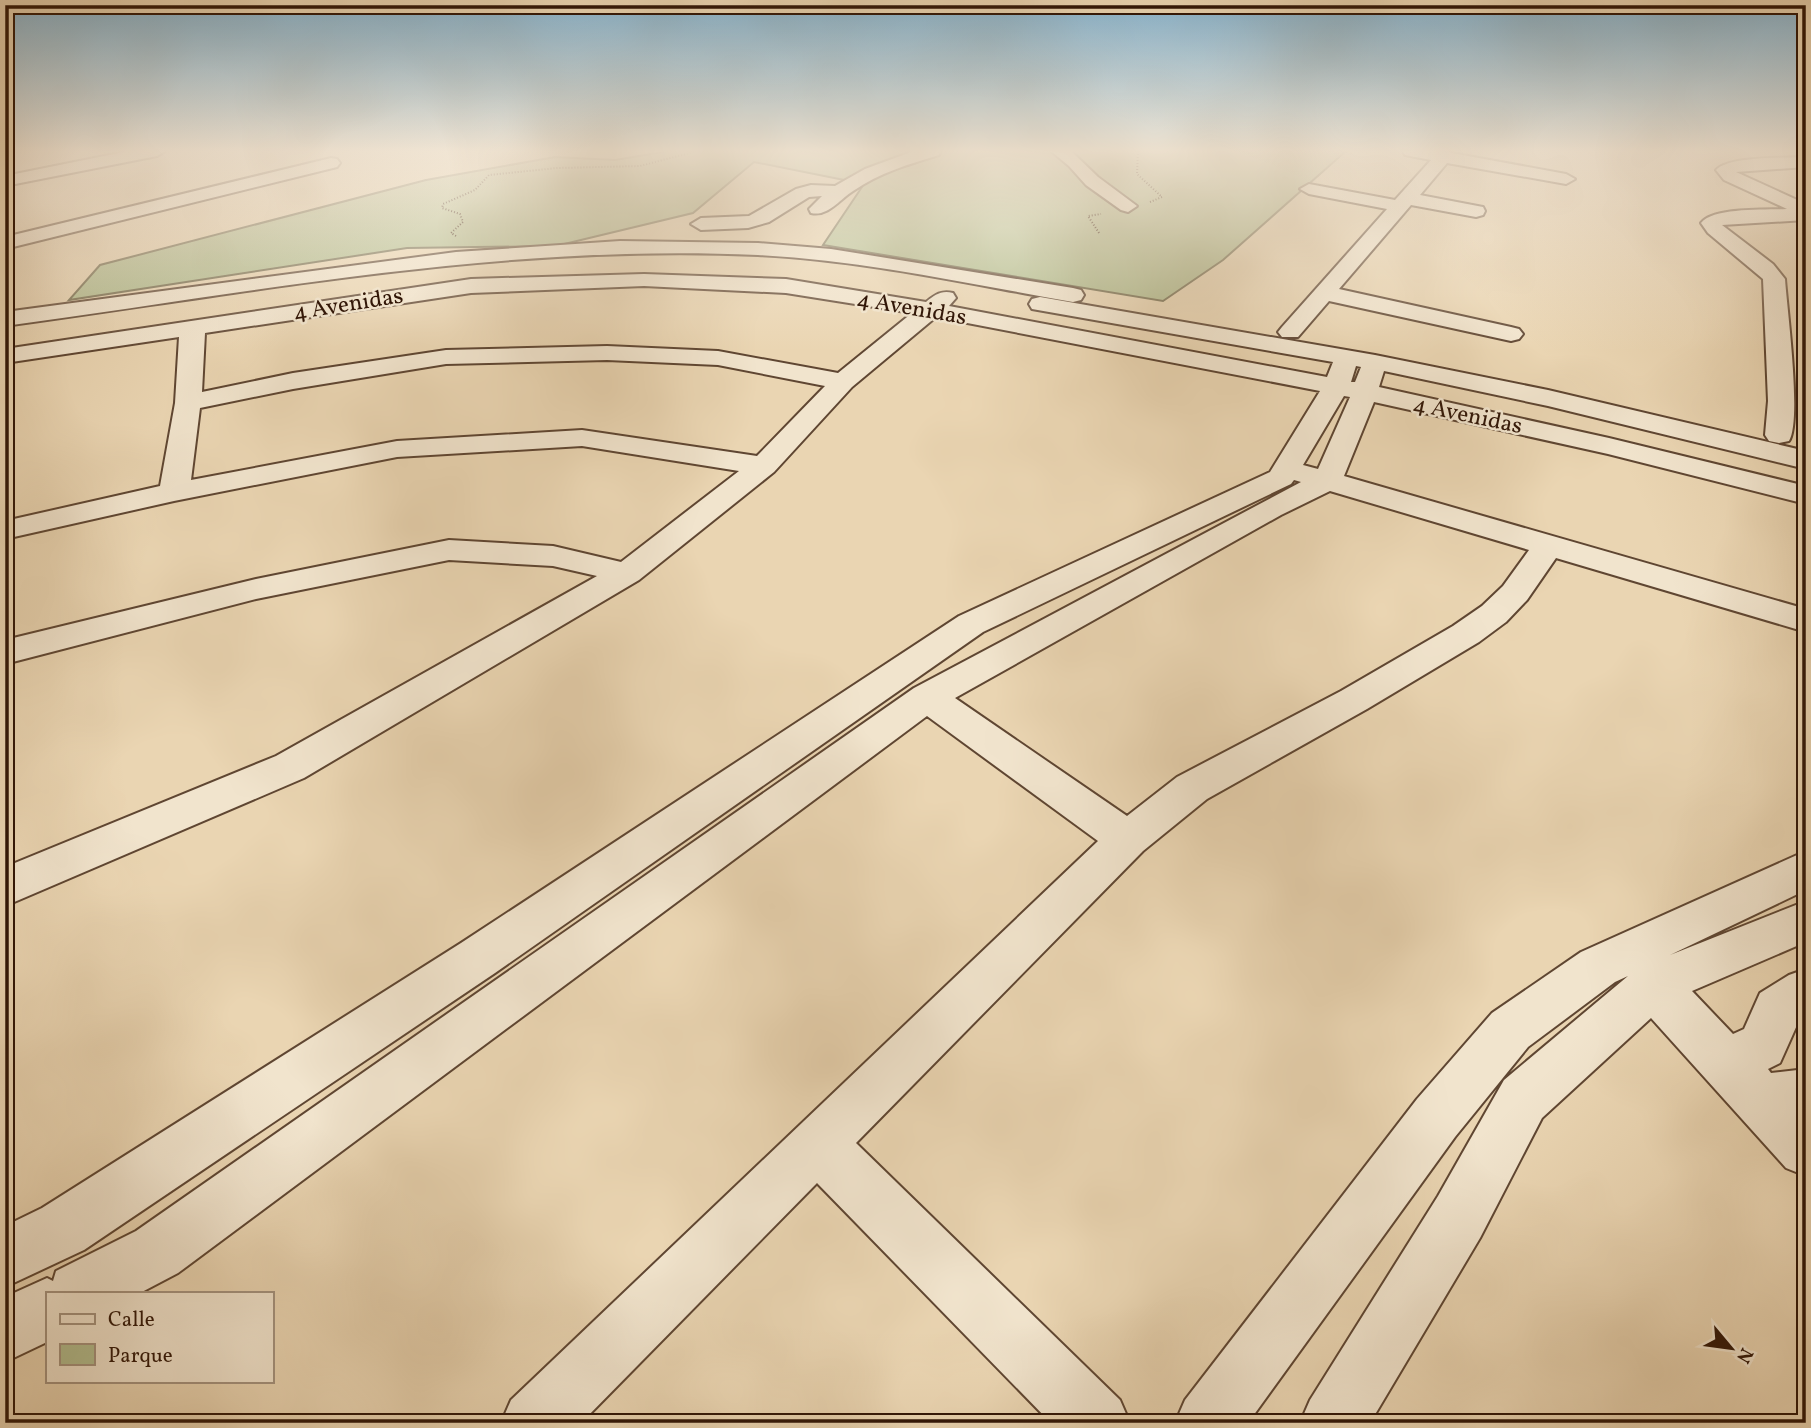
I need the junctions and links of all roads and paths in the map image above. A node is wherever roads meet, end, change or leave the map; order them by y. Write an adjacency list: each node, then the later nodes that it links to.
1 (108, 218): 8 (street)
2 (461, 218): 10 (path)
3 (762, 218): 7 (street)
4 (809, 218): 9 (street)
5 (1388, 218): 11 (street)
6 (1739, 218): 20 (street)
7 (686, 224)
8 (5, 243)
9 (773, 250): 10 (street, 4 Avenidas); 12 (street, 4 Avenidas)
10 (472, 257): 15 (street, 4 Avenidas)
11 (1325, 293): 14 (street); 16 (street)
12 (949, 294): 13 (street, 4 Avenidas); 14 (street, 4 Avenidas); 15 (street, 4 Avenidas); 17 (street, 4 Avenidas); 18 (street)
13 (195, 327): 15 (street, 4 Avenidas); 19 (street)
14 (1290, 332): 17 (street, 4 Avenidas)
15 (7, 333)
16 (1511, 334)
17 (1357, 368): 20 (street, 4 Avenidas); 22 (street, 4 Avenidas); 24 (street); 25 (street, 4 Avenidas); 26 (street); 28 (street, 4 Avenidas)
18 (843, 382): 19 (street); 23 (street)
19 (188, 403): 27 (street)
20 (1779, 435): 21 (street, 4 Avenidas)
21 (1806, 441)
22 (1806, 460)
23 (764, 466): 27 (street); 31 (street)
24 (1286, 469): 26 (street); 45 (street)
25 (1806, 480)
26 (1327, 481): 30 (street); 34 (street)
27 (174, 492): 29 (street)
28 (1806, 495)
29 (5, 530)
30 (1547, 547): 32 (street); 35 (street)
31 (627, 573): 33 (street); 37 (street)
32 (1806, 621)
33 (5, 652)
34 (927, 696): 35 (street); 46 (street)
35 (1128, 839): 43 (street)
36 (1806, 869): 51 (street)
37 (5, 887)
38 (1806, 920): 39 (street)
39 (1653, 985): 41 (street); 52 (street)
40 (1806, 991): 41 (street)
41 (1726, 1063): 42 (street)
42 (1783, 1098): 44 (street)
43 (817, 1144): 49 (street); 50 (street)
44 (1806, 1148)
45 (5, 1257)
46 (80, 1292)
47 (46, 1310): 48 (street)
48 (5, 1331)
49 (534, 1423)
50 (1097, 1423)
51 (1208, 1423)
52 (1332, 1423)

